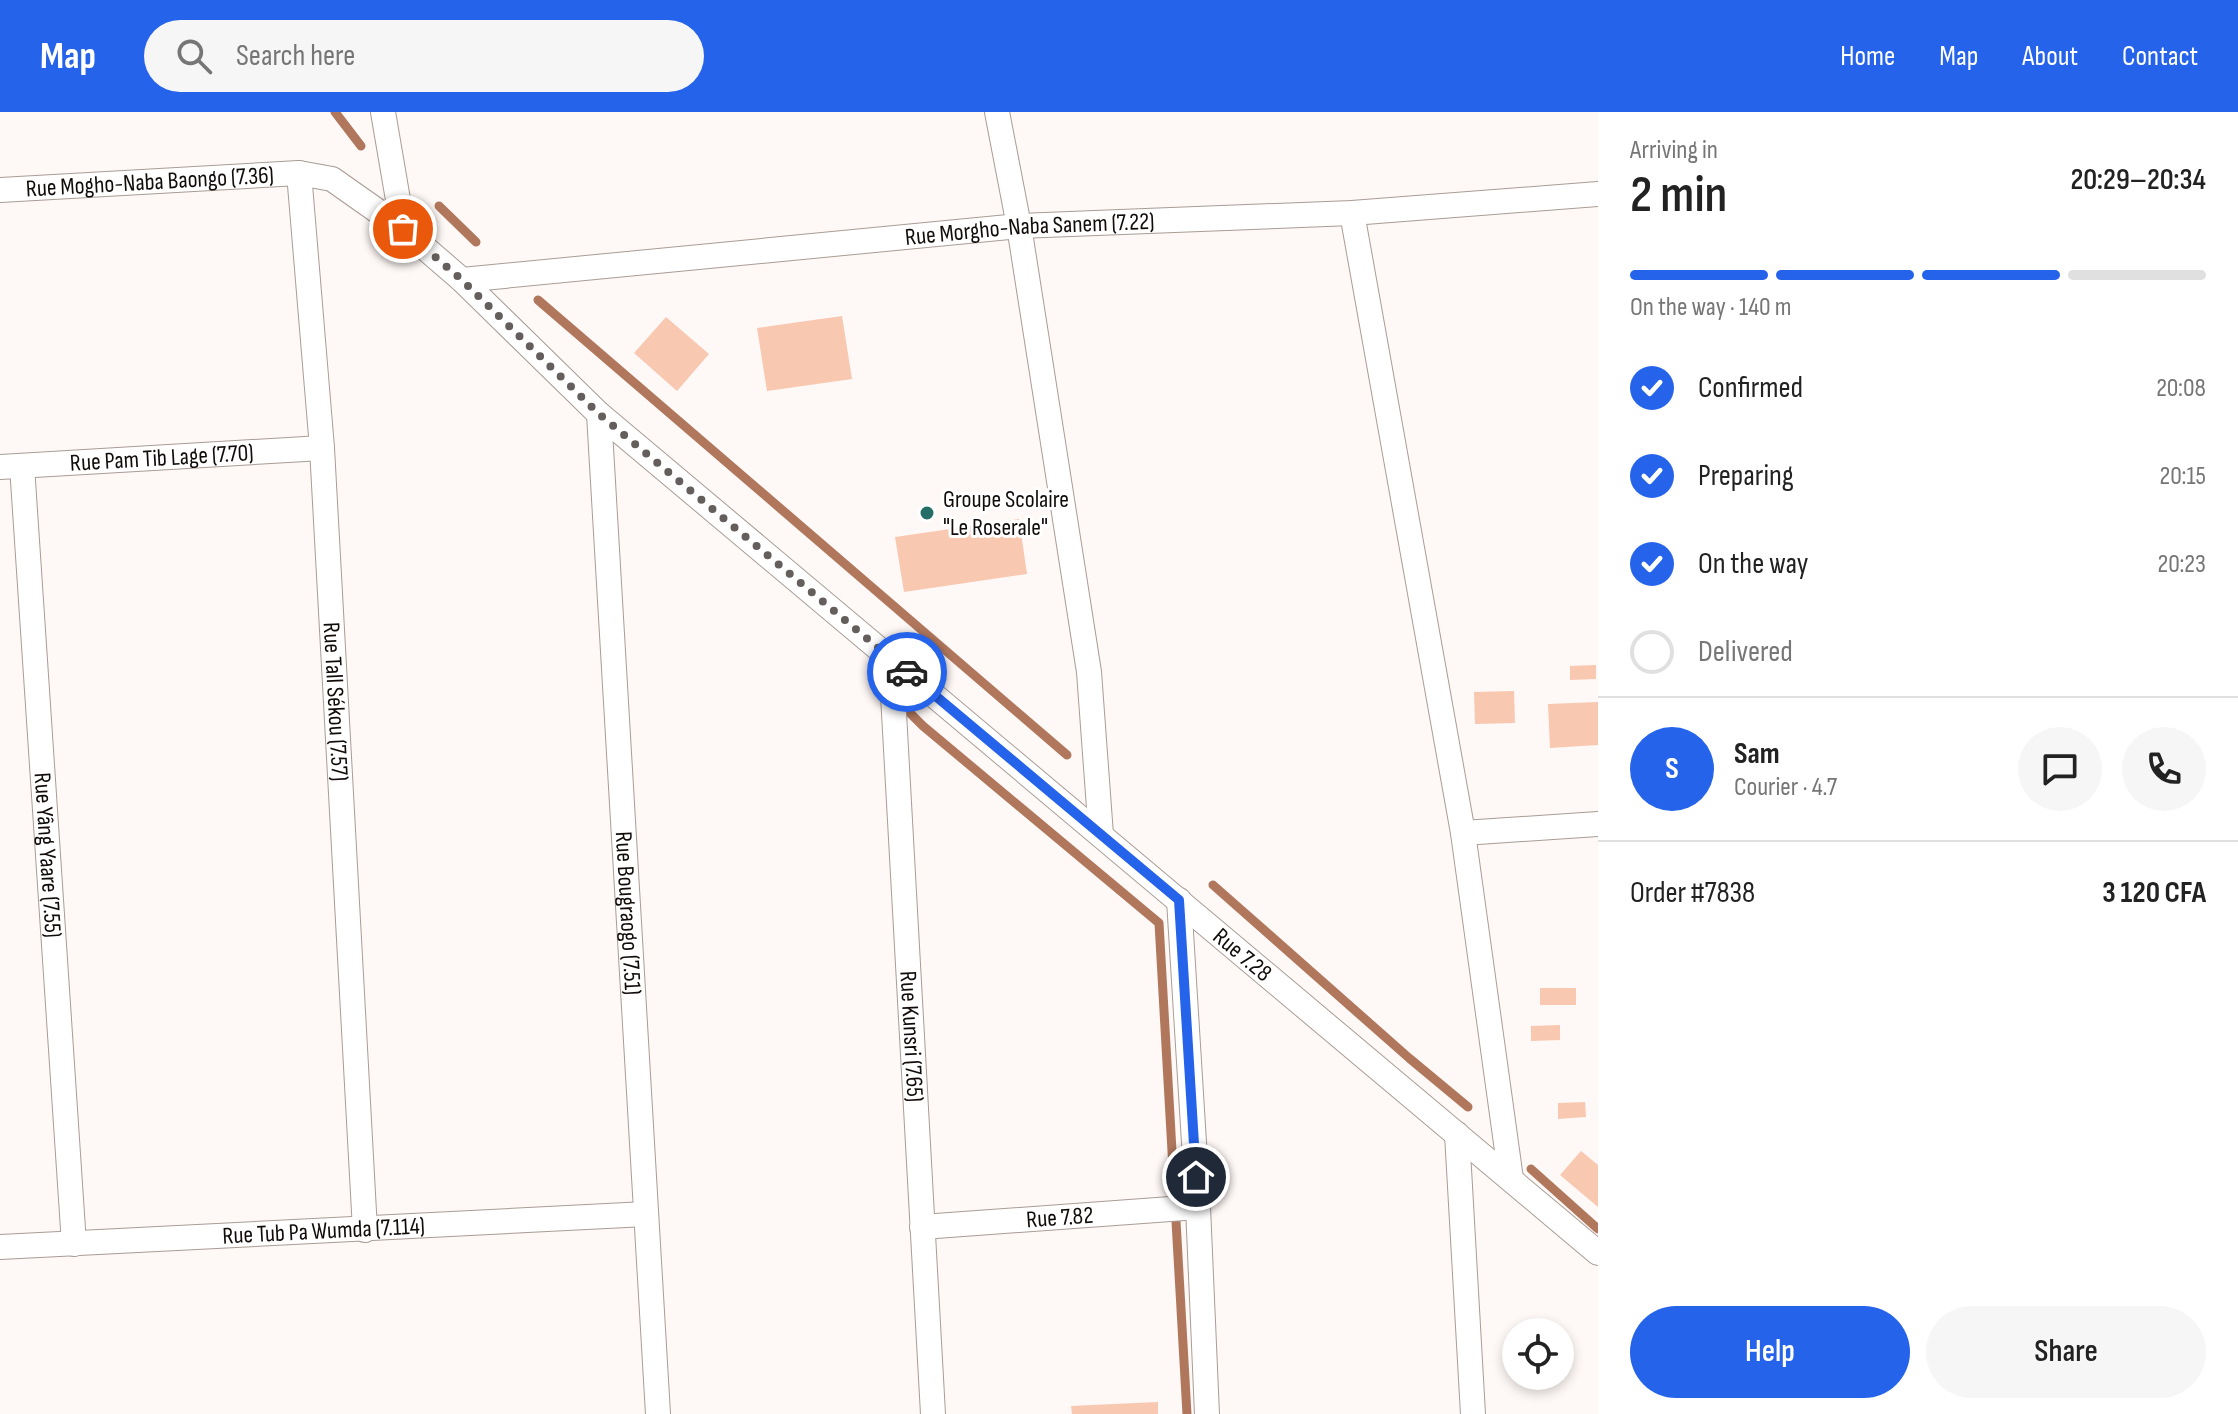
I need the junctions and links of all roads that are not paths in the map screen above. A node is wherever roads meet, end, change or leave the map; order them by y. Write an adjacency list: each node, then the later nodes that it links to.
1 (383, 112): 8 (street)
2 (997, 112): 7 (street)
3 (299, 173): 4 (street, Rue Mogho-Naba Baongo (7.36)); 8 (street, Rue 7.28); 11 (street, Rue Tall Sékou (7.57))
4 (0, 190)
5 (1598, 194): 6 (street, Rue Morgho-Naba Sanem (7.22))
6 (1352, 213): 7 (street, Rue Morgho-Naba Sanem (7.22)); 15 (street)
7 (1019, 226): 9 (street, Rue Morgho-Naba Sanem (7.22)); 16 (street)
8 (403, 229): 9 (street, Rue 7.28)
9 (462, 280): 10 (street, Rue 7.28)
10 (599, 414): 13 (street, Rue 7.28); 21 (street, Rue Bougraogo (7.51))
11 (322, 448): 12 (street, Rue Pam Tib Lage (7.70)); 23 (street, Rue Tall Sékou (7.57))
12 (11, 466): 24 (street, Rue Yâng Yaare (7.55))
13 (891, 659): 16 (street, Rue 7.28); 22 (street, Rue Kunsri (7.65))
14 (1598, 824): 15 (street)
15 (1463, 833): 19 (street)
16 (1101, 835): 17 (street, Rue 7.28)
17 (1179, 900): 18 (street, Rue 7.28); 20 (street)
18 (1457, 1134): 19 (street, Rue 7.28); 30 (street)
19 (1511, 1179): 26 (street, Rue 7.28)
20 (1198, 1207): 22 (street, Rue 7.82); 29 (street)
21 (646, 1214): 23 (street, Rue Tub Pa Wumda (7.114)); 27 (street, Rue Bougraogo (7.51))
22 (922, 1227): 28 (street, Rue Kunsri (7.65))
23 (365, 1230): 24 (street, Rue Tub Pa Wumda (7.114))
24 (74, 1244): 25 (street, Rue Tub Pa Wumda (7.114))
25 (0, 1247)
26 (1598, 1253)
27 (658, 1414)
28 (933, 1414)
29 (1207, 1414)
30 (1473, 1414)

